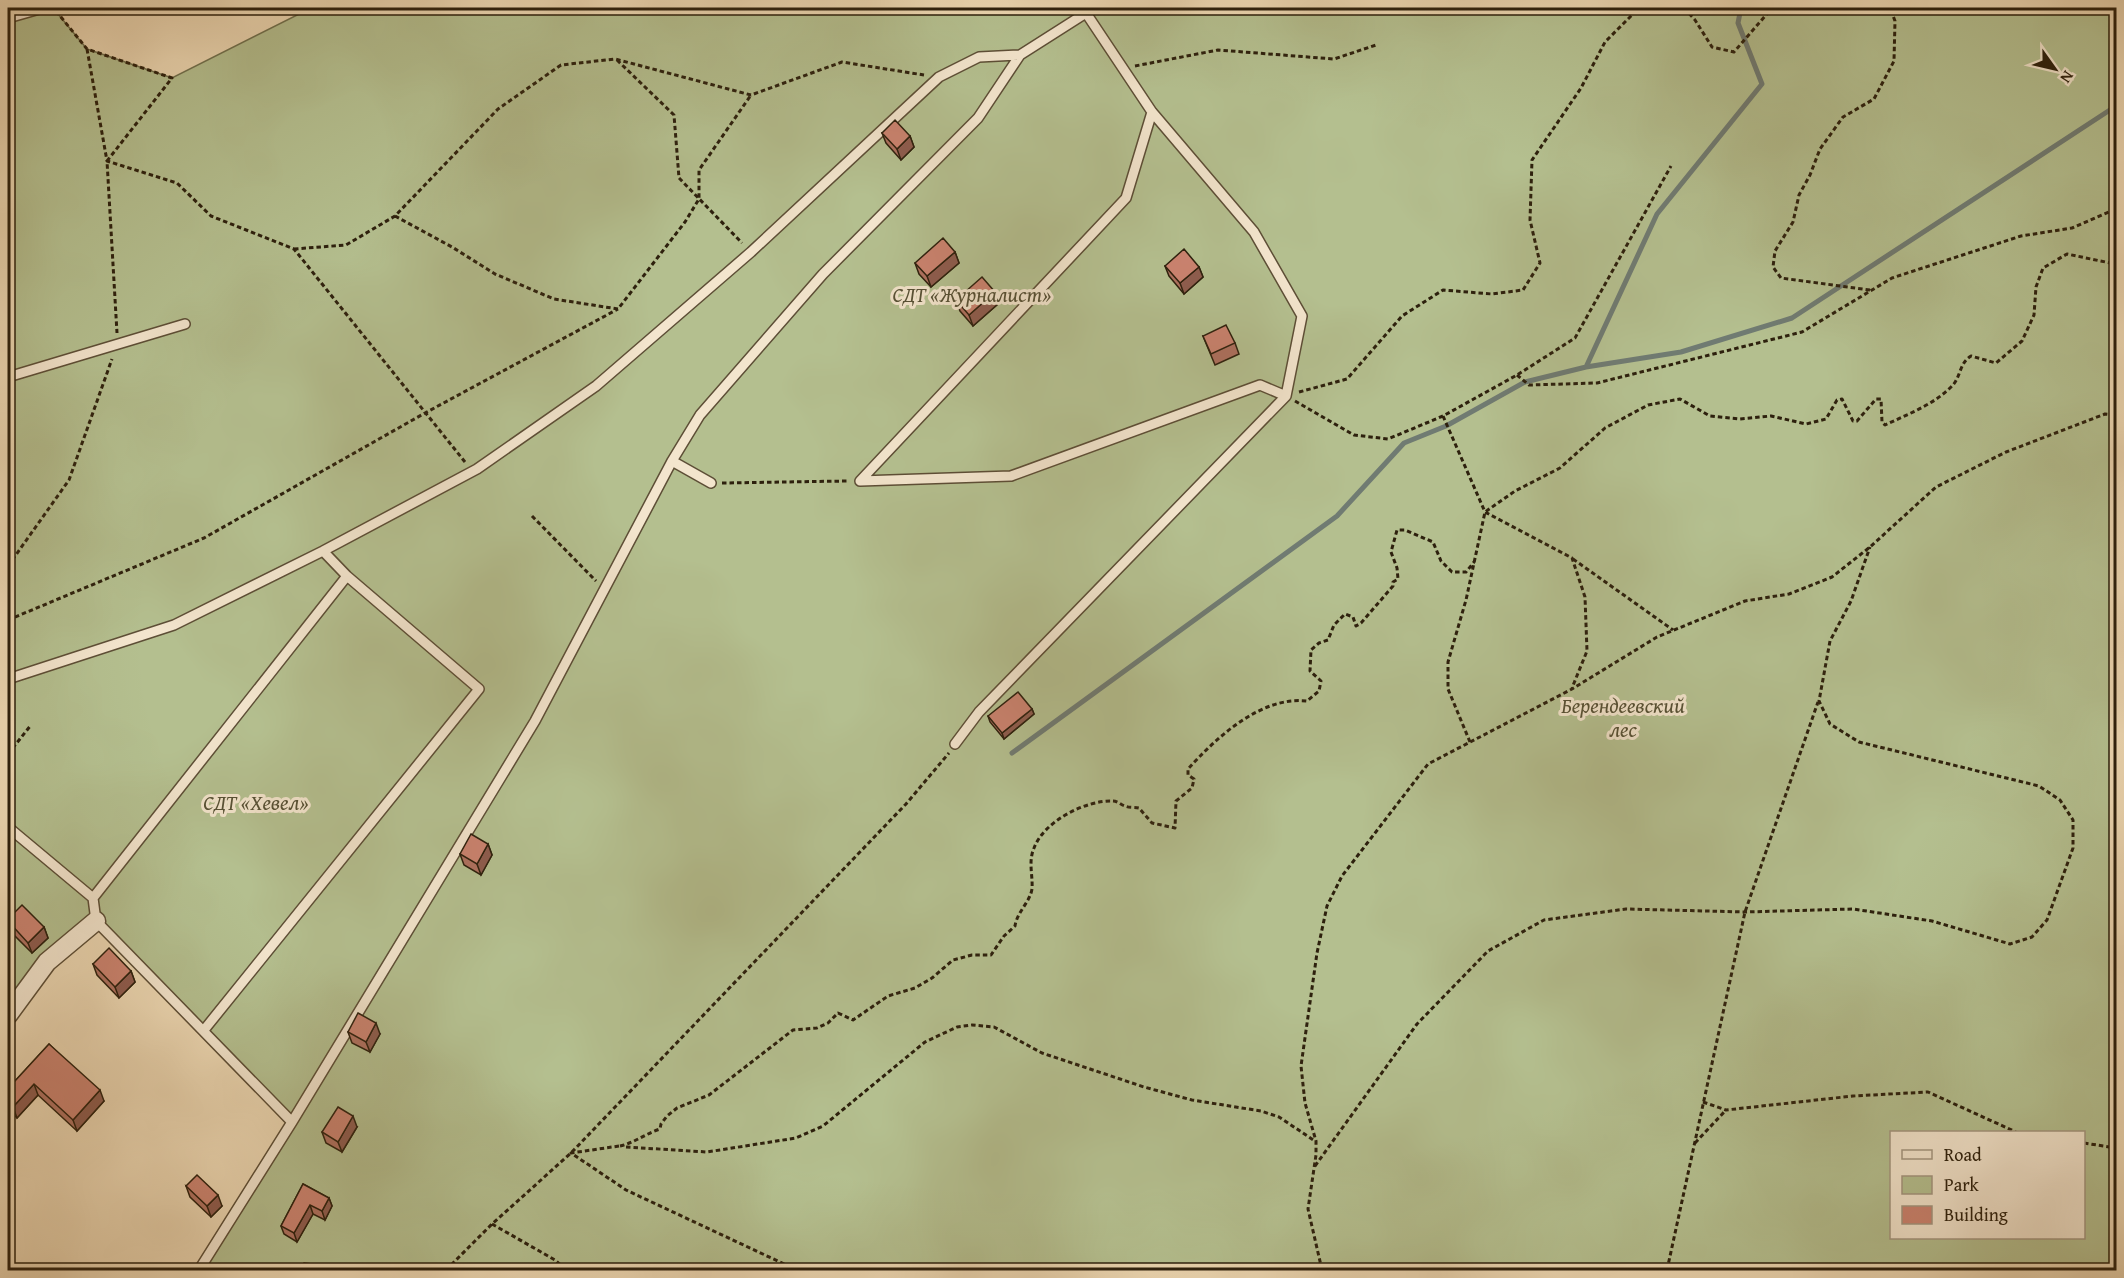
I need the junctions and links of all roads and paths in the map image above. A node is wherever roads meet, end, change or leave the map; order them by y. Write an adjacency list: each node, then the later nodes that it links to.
1 (42, 8): 8 (lane)
2 (52, 8): 10 (path)
3 (1639, 8): 31 (path)
4 (1684, 8): 5 (path)
5 (1772, 8)
6 (1874, 8): 26 (path)
7 (1088, 10): 11 (lane); 13 (lane)
8 (8, 18)
9 (1376, 45): 13 (path)
10 (87, 49): 17 (path); 17 (path)
11 (1020, 55): 14 (lane); 35 (lane)
12 (615, 59): 15 (path); 19 (path); 21 (path)
13 (1121, 68): 16 (lane)
14 (939, 77): 15 (path); 24 (lane)
15 (751, 95): 19 (path)
16 (1152, 112): 31 (lane); 38 (lane)
17 (107, 162): 22 (path); 23 (path)
18 (1671, 166): 29 (path)
19 (699, 199): 24 (path); 27 (path)
20 (2116, 209): 26 (path)
21 (395, 216): 23 (path); 27 (path)
22 (112, 238)
23 (294, 249): 32 (path)
24 (751, 252): 36 (lane)
25 (2116, 268): 40 (path)
26 (1872, 291): 29 (path)
27 (618, 309): 32 (path)
28 (185, 324): 30 (lane)
29 (1517, 375): 34 (path)
30 (8, 377)
31 (1286, 396): 34 (path); 38 (lane); 56 (lane)
32 (424, 413): 36 (path); 49 (path)
33 (2116, 415): 42 (path)
34 (1443, 416): 40 (path)
35 (672, 461): 39 (lane); 48 (lane)
36 (477, 469): 43 (lane)
37 (69, 480): 46 (path)
38 (860, 481): 39 (path)
39 (711, 483)
40 (1485, 512): 44 (path); 45 (path)
41 (532, 516): 48 (path)
42 (1870, 547): 50 (path); 53 (path)
43 (323, 551): 47 (lane); 51 (lane)
44 (1572, 558): 50 (path); 52 (path)
45 (1474, 562): 55 (path); 71 (path)
46 (8, 566)
47 (347, 576): 59 (lane); 63 (lane)
48 (603, 589): 66 (lane)
49 (8, 620)
50 (1674, 630): 52 (path)
51 (8, 680)
52 (1572, 689): 55 (path)
53 (1819, 701): 60 (path); 60 (path)
54 (32, 725): 57 (path)
55 (1470, 742): 68 (path)
56 (955, 744): 73 (path)
57 (8, 754)
58 (8, 827): 59 (lane)
59 (93, 898): 61 (lane)
60 (1745, 912): 64 (path); 74 (path)
61 (96, 921): 62 (street); 63 (lane)
62 (8, 1015)
63 (204, 1030): 66 (lane)
64 (1703, 1102): 65 (path); 70 (path)
65 (1726, 1110): 67 (path); 70 (path)
66 (292, 1122): 76 (lane)
67 (2014, 1131)
68 (1316, 1141): 71 (path); 74 (path)
69 (2085, 1143): 72 (path)
70 (1694, 1144): 81 (path)
71 (620, 1146): 73 (path)
72 (2116, 1148)
73 (571, 1153): 75 (path); 79 (path)
74 (1315, 1166): 80 (path)
75 (492, 1224): 77 (path); 78 (path)
76 (200, 1270)
77 (446, 1270)
78 (566, 1270)
79 (797, 1270)
80 (1322, 1270)
81 (1667, 1270)

